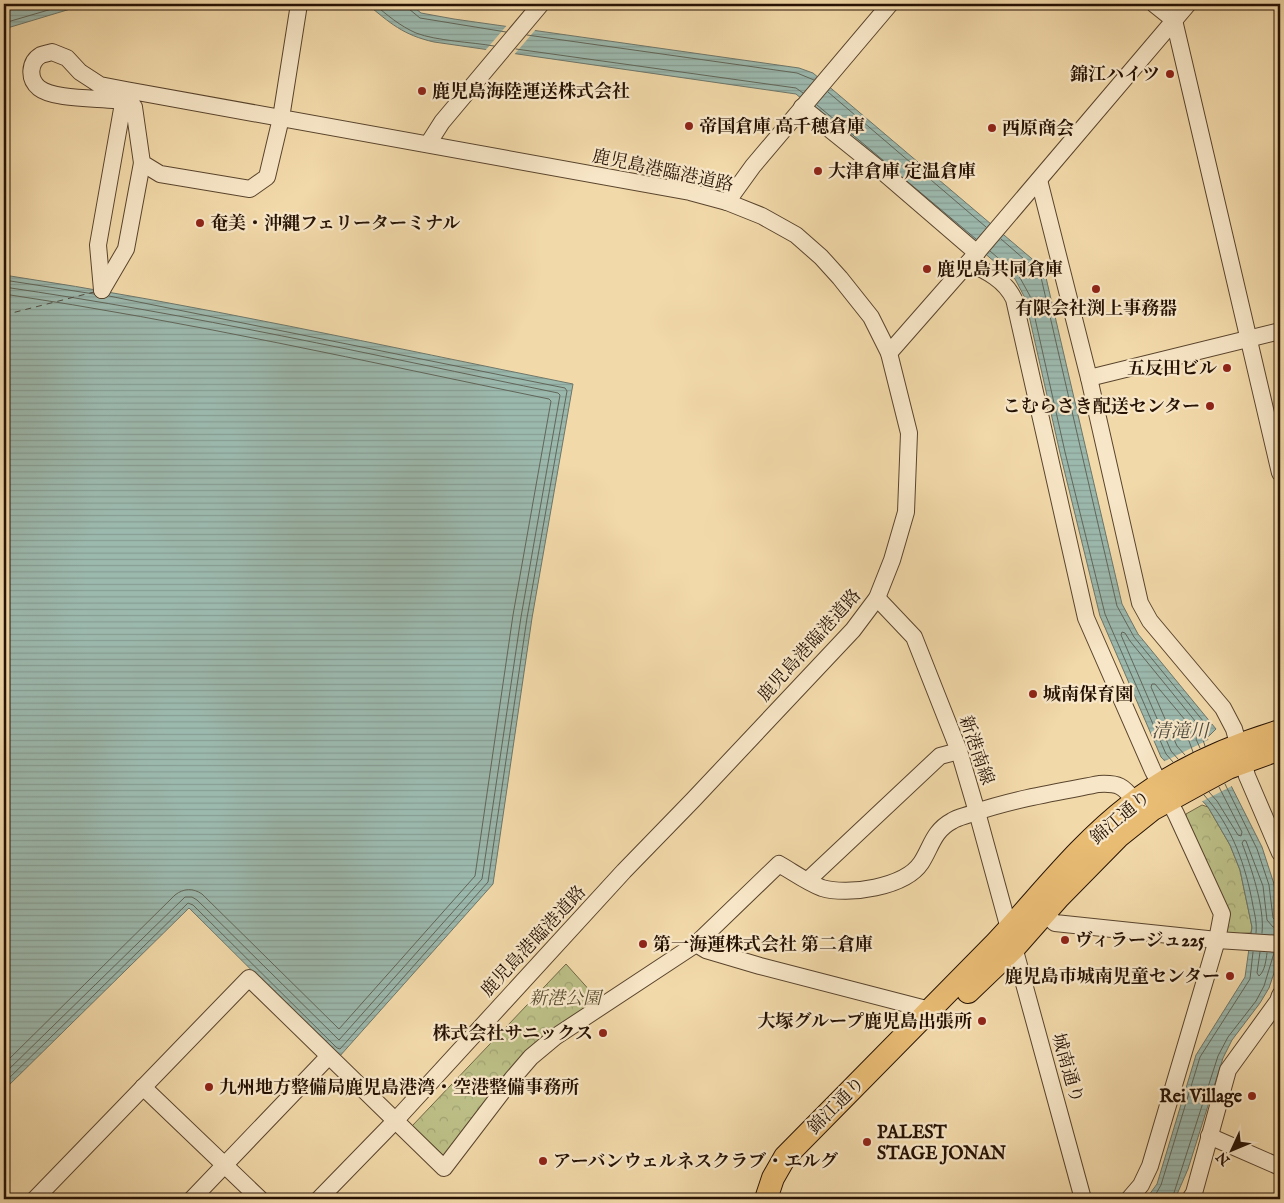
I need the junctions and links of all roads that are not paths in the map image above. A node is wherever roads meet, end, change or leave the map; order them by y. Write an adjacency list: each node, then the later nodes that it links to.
1 (299, 4): 9 (street)
2 (541, 4): 10 (street)
3 (890, 4): 8 (street)
4 (1154, 4): 6 (street)
5 (1188, 4): 6 (street)
6 (1174, 20): 12 (street); 16 (street)
7 (124, 95): 7 (street); 9 (street, 鹿児島港臨港道路); 11 (street); 11 (street)
8 (802, 108): 13 (street); 14 (street)
9 (281, 118): 10 (street, 鹿児島港臨港道路); 11 (street)
10 (428, 144): 13 (street, 鹿児島港臨港道路)
11 (142, 163)
12 (1039, 180): 14 (street); 18 (street)
13 (727, 202): 17 (street, 鹿児島港臨港道路)
14 (973, 258): 17 (street); 25 (street)
15 (1280, 331): 16 (street)
16 (1249, 338): 18 (street); 19 (street)
17 (889, 352): 20 (street, 鹿児島港臨港道路)
18 (1089, 378): 24 (street)
19 (1280, 473)
20 (877, 598): 23 (street, 新港南線); 39 (street, 鹿児島港臨港道路)
21 (1280, 730): 24 (highway, 錦江通り)
22 (1280, 749): 24 (highway, 錦江通り)
23 (958, 750): 27 (street, 新港南線); 29 (street)
24 (1233, 757): 25 (highway, 錦江通り); 28 (street)
25 (1167, 791): 26 (highway, 錦江通り); 30 (highway, 錦江通り); 32 (street)
26 (1136, 800): 27 (street); 31 (highway, 錦江通り)
27 (977, 812): 29 (street); 31 (street, 新港南線)
28 (1280, 853)
29 (808, 880): 33 (street)
30 (1044, 914): 31 (highway, 錦江通り); 32 (street)
31 (1012, 938): 36 (highway, 錦江通り); 43 (highway, 錦江通り); 49 (street, 城南通り)
32 (1217, 940): 34 (street); 50 (street)
33 (696, 944): 36 (street); 39 (street)
34 (1280, 944)
35 (1280, 995): 40 (street)
36 (930, 1010): 43 (highway, 錦江通り)
37 (328, 1057): 38 (street); 39 (street); 41 (street)
38 (143, 1087): 41 (street); 44 (street)
39 (395, 1121): 47 (street, 鹿児島港臨港道路)
40 (1209, 1136): 42 (street); 51 (street)
41 (225, 1165): 45 (street); 46 (street)
42 (1280, 1167)
43 (773, 1178): 48 (highway)
44 (38, 1198)
45 (192, 1199)
46 (260, 1199)
47 (319, 1199)
48 (766, 1199)
49 (1084, 1199)
50 (1129, 1199)
51 (1190, 1199)

